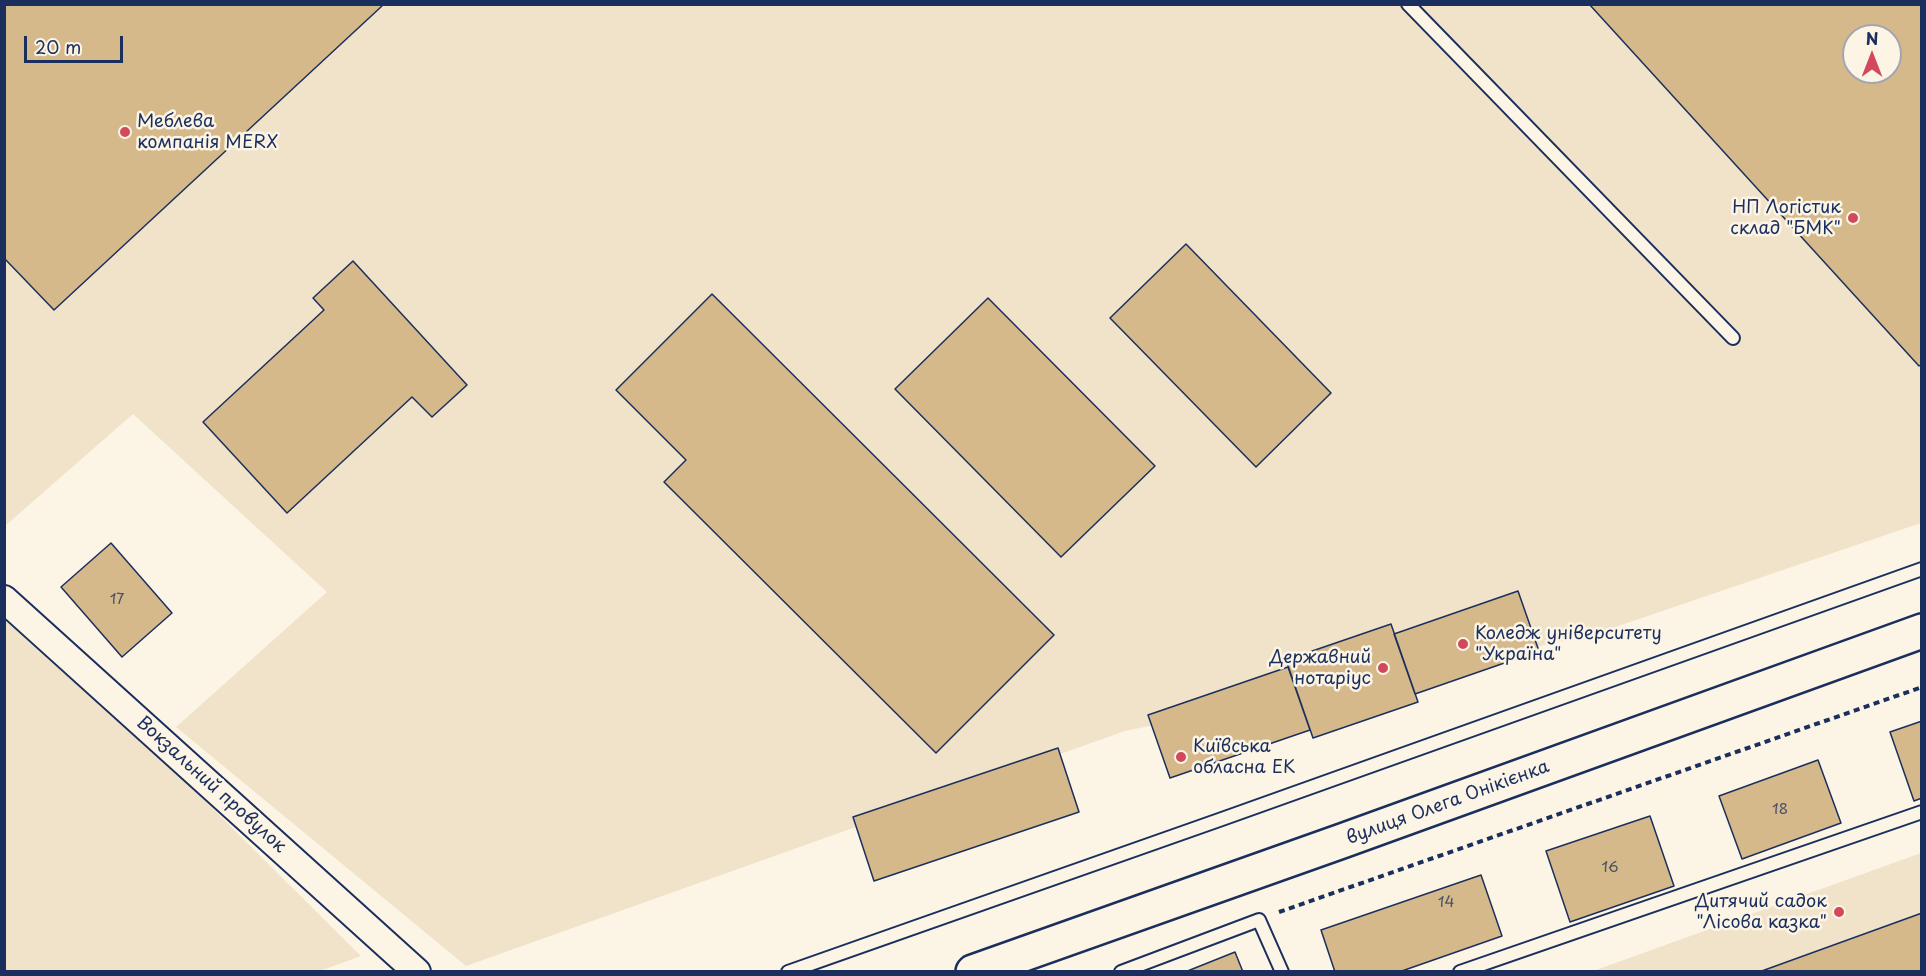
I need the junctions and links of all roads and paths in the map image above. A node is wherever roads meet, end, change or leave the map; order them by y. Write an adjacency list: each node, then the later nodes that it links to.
1 (1408, 4): 2 (lane)
2 (1733, 338)
3 (1922, 569): 10 (lane)
4 (4, 599): 9 (street, Вокзальний провулок)
5 (1922, 631): 11 (main road, вулиця Олега Онікієнка)
6 (1922, 687): 8 (path)
7 (1922, 812): 14 (lane)
8 (1259, 920): 12 (lane); 13 (lane)
9 (417, 972)
10 (788, 972)
11 (973, 972)
12 (1121, 972)
13 (1282, 972)
14 (1460, 972)

